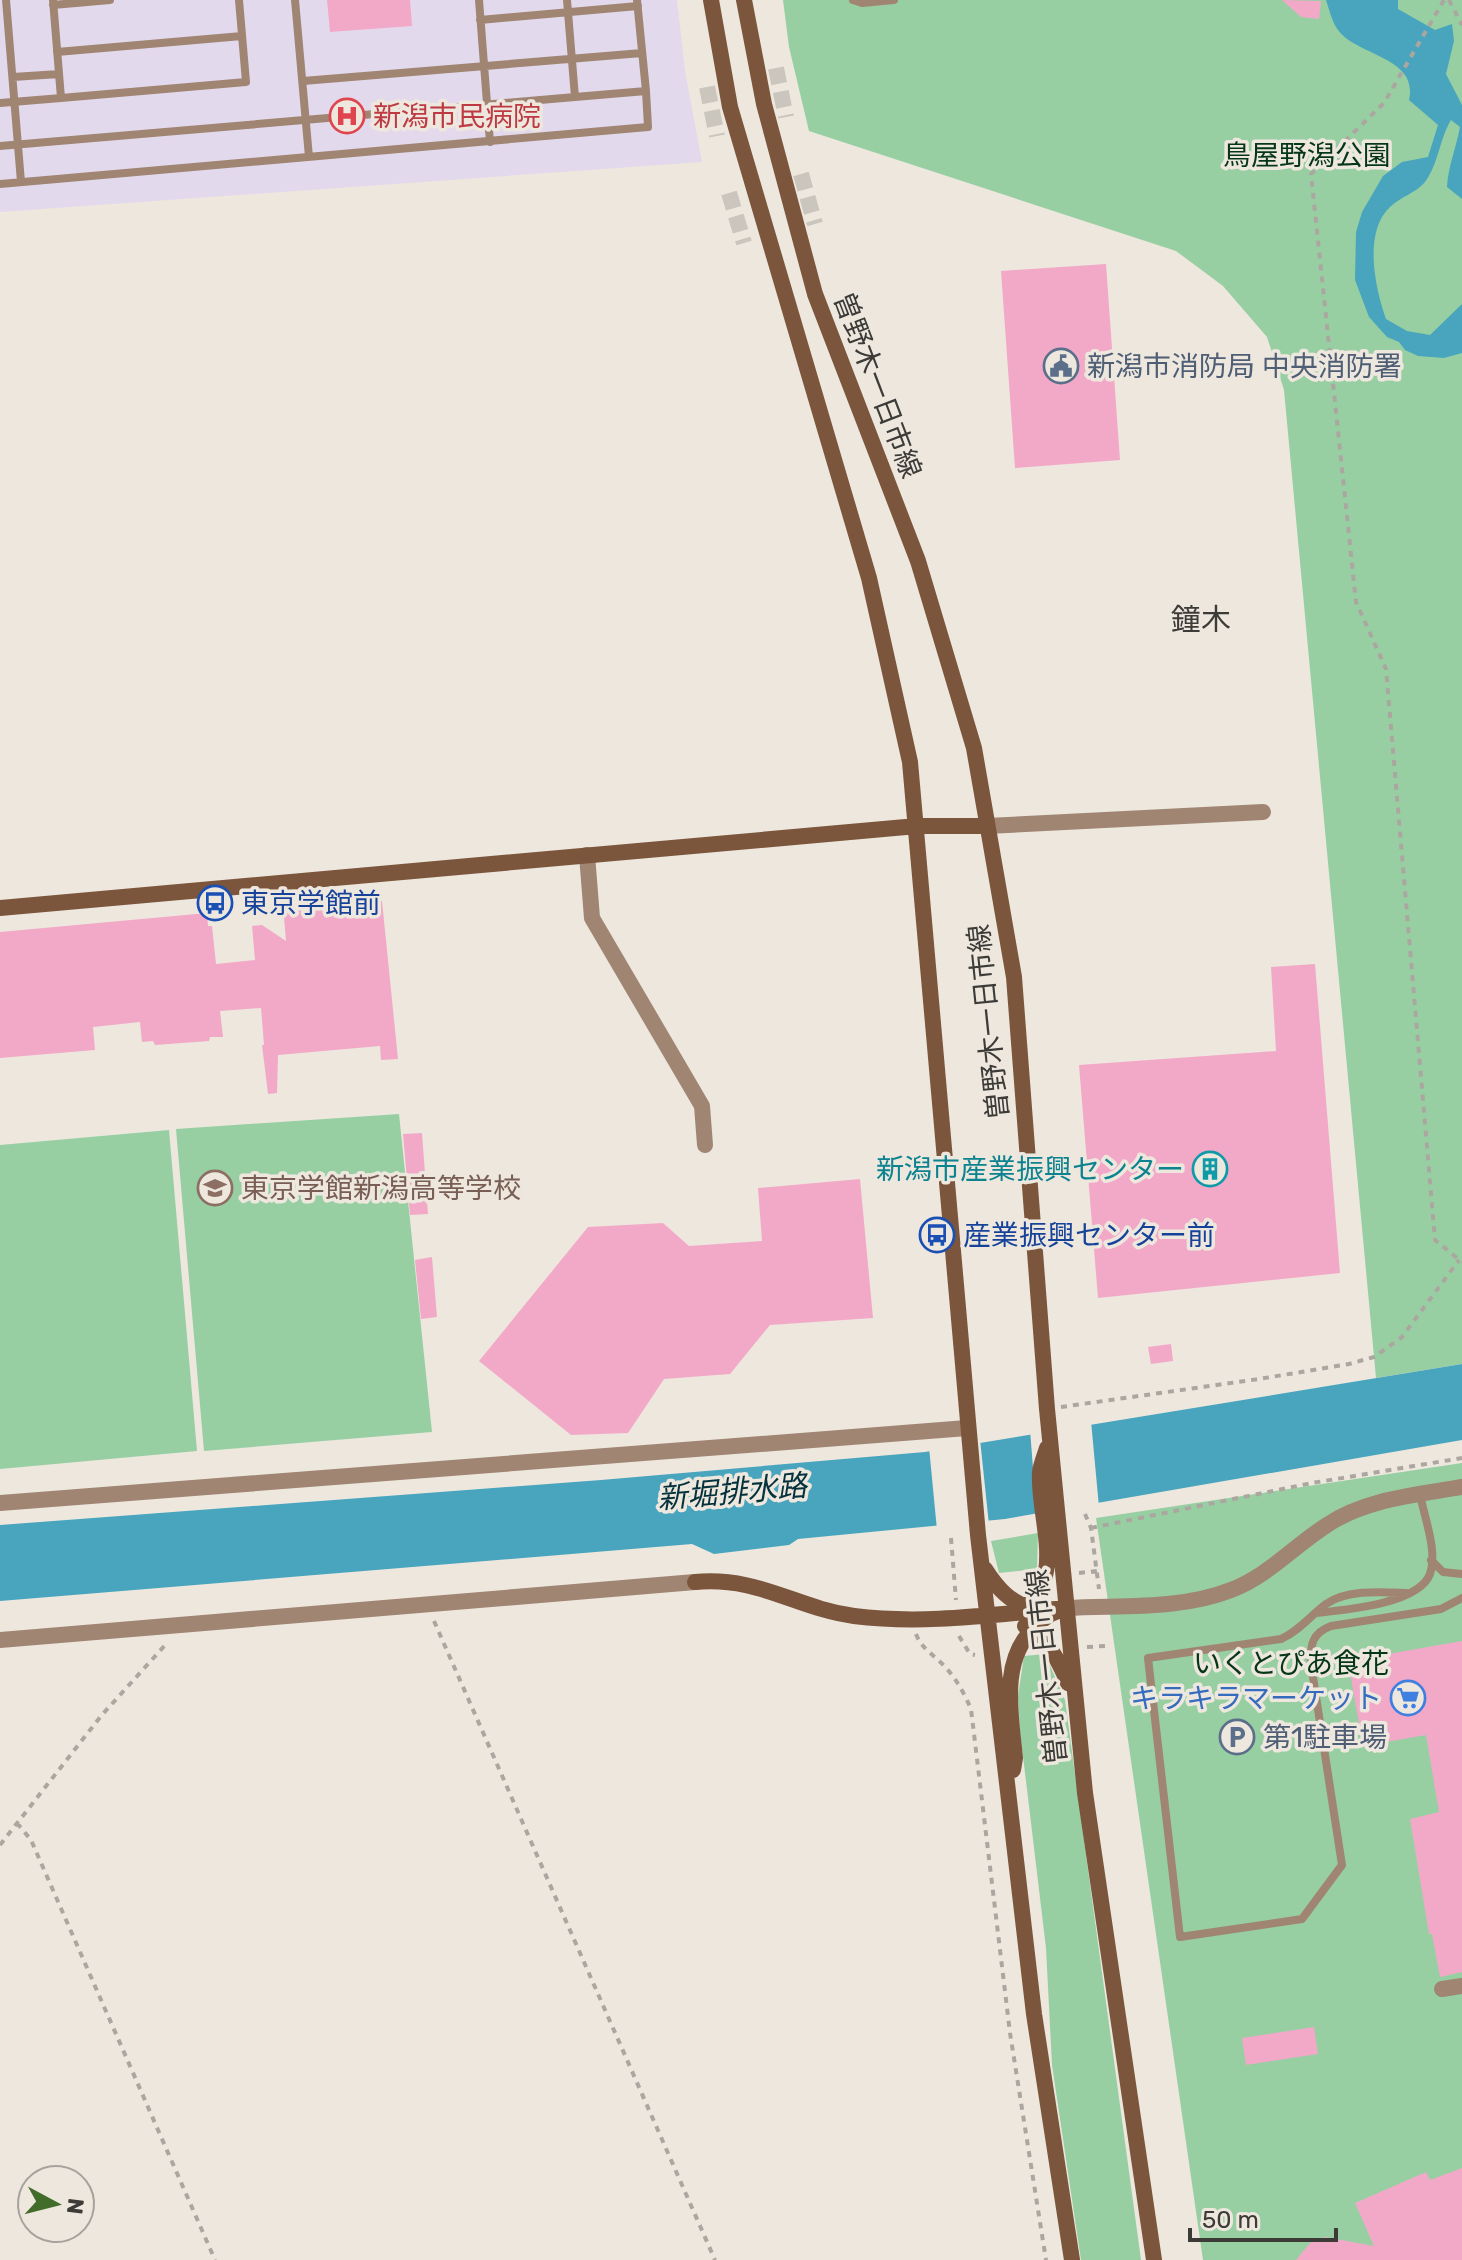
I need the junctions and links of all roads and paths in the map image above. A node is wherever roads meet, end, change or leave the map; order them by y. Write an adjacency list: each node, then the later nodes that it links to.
1 (6, 0): 23 (lane)
2 (110, 0): 12 (lane)
3 (239, 0): 17 (lane)
4 (295, 0): 24 (lane)
5 (479, 0): 15 (lane)
6 (567, 0): 14 (lane)
7 (711, 0): 39 (main road, 曽野木一日市線)
8 (744, 0): 40 (main road, 曽野木一日市線)
9 (853, 0): 10 (lane)
10 (894, 0)
11 (1446, 0): 16 (path); 44 (path)
12 (53, 2): 18 (lane)
13 (638, 3): 14 (lane); 19 (lane)
14 (568, 12): 15 (lane); 20 (lane)
15 (480, 20): 21 (lane)
16 (1462, 25)
17 (242, 36): 18 (lane); 27 (lane)
18 (57, 52): 22 (lane)
19 (642, 53): 20 (lane); 25 (lane)
20 (572, 59): 21 (lane); 26 (lane)
21 (484, 66): 24 (lane); 30 (lane)
22 (59, 74): 23 (lane); 27 (lane)
23 (13, 77): 28 (lane)
24 (303, 81): 31 (lane)
25 (646, 91): 26 (lane); 32 (lane)
26 (575, 97): 30 (lane)
27 (61, 98): 28 (lane)
28 (14, 102): 29 (lane); 33 (lane)
29 (0, 103)
30 (487, 105): 31 (lane); 32 (lane)
31 (306, 120): 33 (lane); 35 (lane)
32 (490, 142): 35 (lane)
33 (19, 145): 34 (lane); 36 (lane)
34 (0, 146)
35 (309, 157): 36 (lane)
36 (21, 182): 37 (lane)
37 (0, 184)
38 (1263, 812): 40 (street)
39 (917, 826): 40 (main road); 41 (main road); 46 (main road, 曽野木一日市線)
40 (987, 826): 45 (main road, 曽野木一日市線)
41 (587, 855): 42 (main road); 43 (street)
42 (0, 908)
43 (705, 1145)
44 (1460, 1261): 45 (path)
45 (1048, 1423): 52 (main road, 曽野木一日市線)
46 (968, 1431): 50 (street); 56 (main road, 曽野木一日市線)
47 (1462, 1458): 53 (path)
48 (1462, 1487): 49 (street)
49 (1420, 1494): 55 (lane); 67 (street)
50 (0, 1503)
51 (1085, 1514): 53 (path)
52 (1051, 1520): 67 (main road, 曽野木一日市線); 68 (main road)
53 (1091, 1528): 57 (path)
54 (951, 1538): 61 (path)
55 (1431, 1560): 59 (lane); 64 (lane)
56 (981, 1563): 68 (main road, 曽野木一日市線); 68 (main road)
57 (1097, 1571): 58 (path); 63 (path)
58 (1074, 1573)
59 (1462, 1574)
60 (963, 1580): 61 (path)
61 (955, 1581): 65 (path)
62 (695, 1582): 66 (street); 69 (main road)
63 (1099, 1589)
64 (1462, 1598)
65 (956, 1600)
66 (427, 1604): 70 (street); 84 (path)
67 (1067, 1608): 68 (main road); 71 (main road); 77 (main road, 曽野木一日市線)
68 (1014, 1613): 69 (main road); 71 (main road); 78 (main road, 曽野木一日市線)
69 (912, 1620): 85 (path)
70 (170, 1625): 73 (street); 79 (path)
71 (1032, 1630): 77 (main road); 78 (main road)
72 (958, 1631): 76 (path)
73 (0, 1640)
74 (1105, 1646): 75 (path)
75 (1084, 1647)
76 (978, 1655)
77 (1076, 1702): 87 (main road, 曽野木一日市線)
78 (1008, 1799): 86 (main road, 曽野木一日市線)
79 (17, 1823): 80 (path); 83 (path)
80 (0, 1845)
81 (1462, 1986): 82 (street)
82 (1442, 1989)
83 (215, 2260)
84 (715, 2260)
85 (1046, 2260)
86 (1072, 2260)
87 (1154, 2260)

